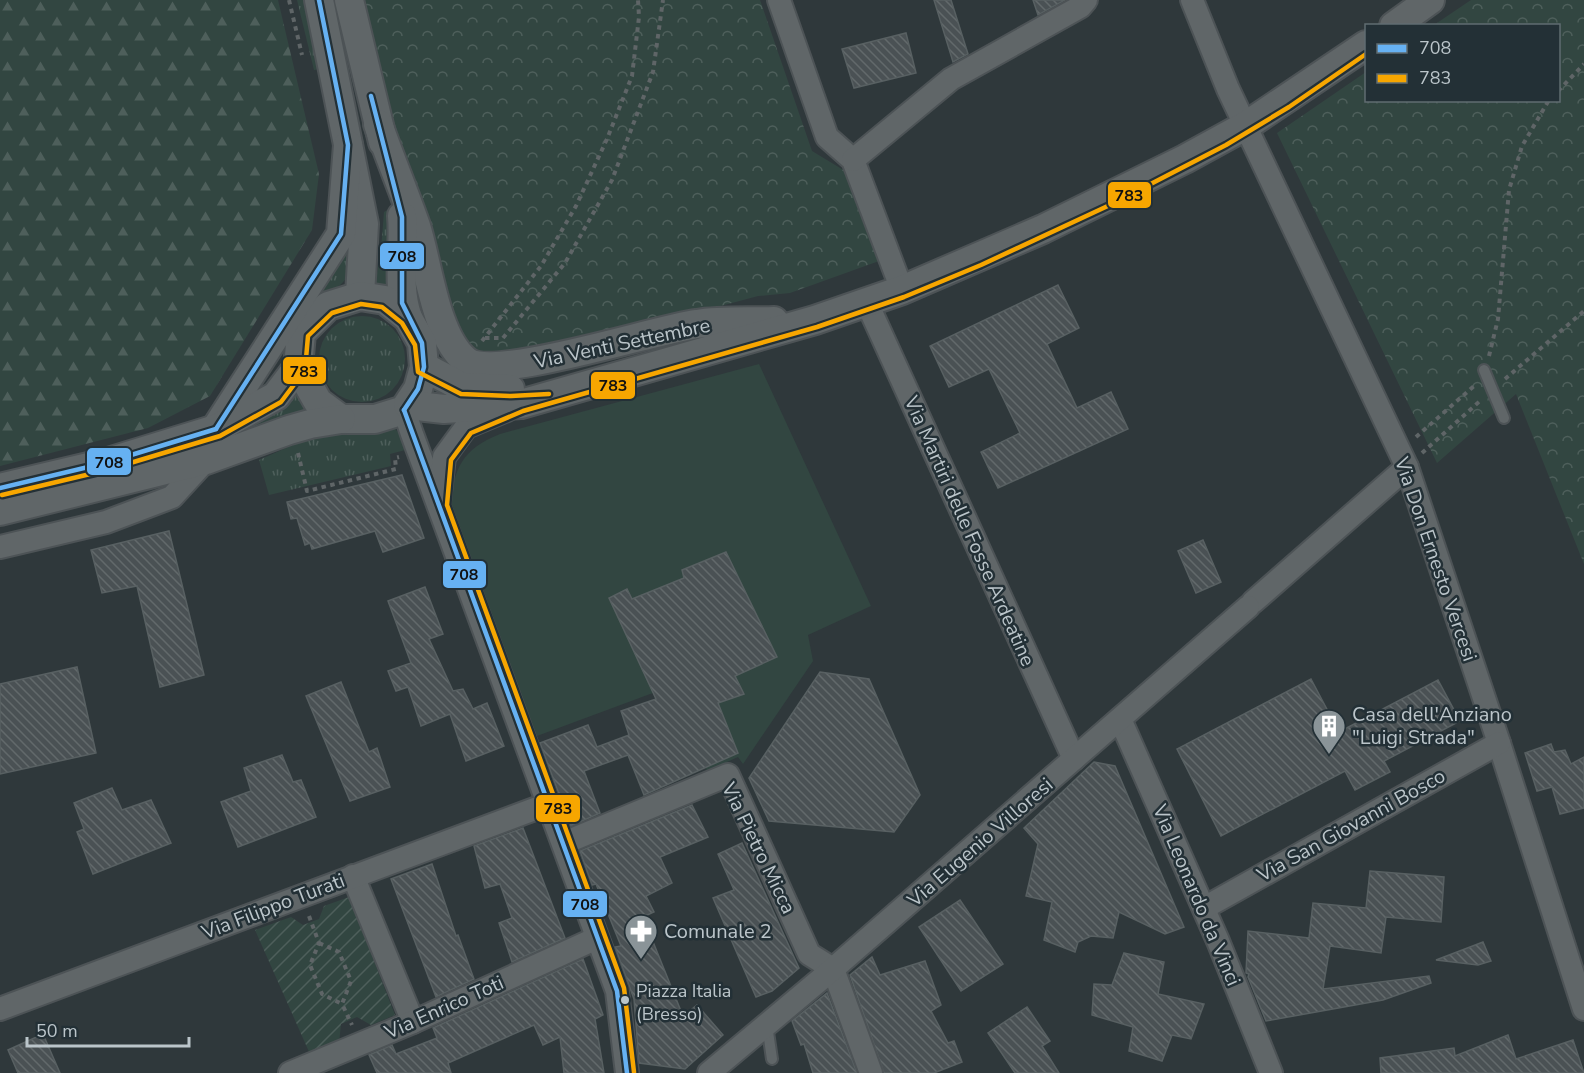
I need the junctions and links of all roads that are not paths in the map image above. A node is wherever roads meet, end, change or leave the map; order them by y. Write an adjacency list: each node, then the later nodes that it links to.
1 (319, 0): 11 (street)
2 (349, 0): 9 (street)
3 (779, 0): 12 (street)
4 (1086, 0): 12 (street)
5 (1192, 0): 10 (street, Via Don Ernesto Vercesi)
6 (1430, 0): 7 (street)
7 (1397, 24)
8 (1365, 46): 10 (street, Via Venti Settembre)
9 (378, 124): 16 (street); 17 (street, Via Venti Settembre)
10 (1246, 125): 13 (street, Via Venti Settembre); 27 (street, Via Don Ernesto Vercesi)
11 (348, 145): 14 (street); 26 (street)
12 (853, 160): 13 (street)
13 (902, 290): 15 (street, Via Venti Settembre)
14 (360, 296): 16 (street); 18 (street)
15 (867, 303): 17 (street, Via Venti Settembre); 35 (street, Via Martiri delle Fosse Ardeatine)
16 (408, 318): 19 (street)
17 (815, 320): 21 (street, Via Venti Settembre)
18 (298, 367): 25 (street); 26 (street)
19 (424, 367): 21 (street, Via Venti Settembre); 23 (street)
20 (1484, 370): 24 (lane)
21 (593, 384): 22 (street, Via Venti Settembre)
22 (521, 404): 23 (street, Via Venti Settembre); 30 (street)
23 (406, 407): 25 (street); 30 (street)
24 (1504, 418)
25 (341, 419): 28 (street)
26 (216, 429): 29 (street)
27 (1403, 458): 33 (street, Via Eugenio Villoresi); 34 (street, Via Don Ernesto Vercesi)
28 (206, 460): 31 (street); 32 (street)
29 (0, 488)
30 (439, 506): 36 (street)
31 (0, 511)
32 (0, 547)
33 (1120, 719): 35 (street, Via Eugenio Villoresi); 39 (street, Via Leonardo da Vinci)
34 (1499, 743): 39 (street, Via San Giovanni Bosco); 43 (street, Via Don Ernesto Vercesi)
35 (1074, 759): 41 (street, Via Eugenio Villoresi)
36 (548, 804): 37 (street); 38 (street, Via Filippo Turati)
37 (564, 843): 40 (street); 41 (street, Via Pietro Micca)
38 (353, 876): 42 (street, Via Filippo Turati); 44 (street)
39 (1204, 908): 51 (street, Via Leonardo da Vinci)
40 (597, 938): 44 (street, Via Enrico Toti); 48 (street)
41 (833, 969): 45 (street, Via Eugenio Villoresi); 50 (street)
42 (0, 1009)
43 (1584, 1009)
44 (413, 1022): 47 (street, Via Enrico Toti)
45 (767, 1025): 46 (lane); 49 (street, Via Eugenio Villoresi)
46 (772, 1059)
47 (290, 1073)
48 (627, 1073)
49 (709, 1073)
50 (871, 1073)
51 (1271, 1073)

